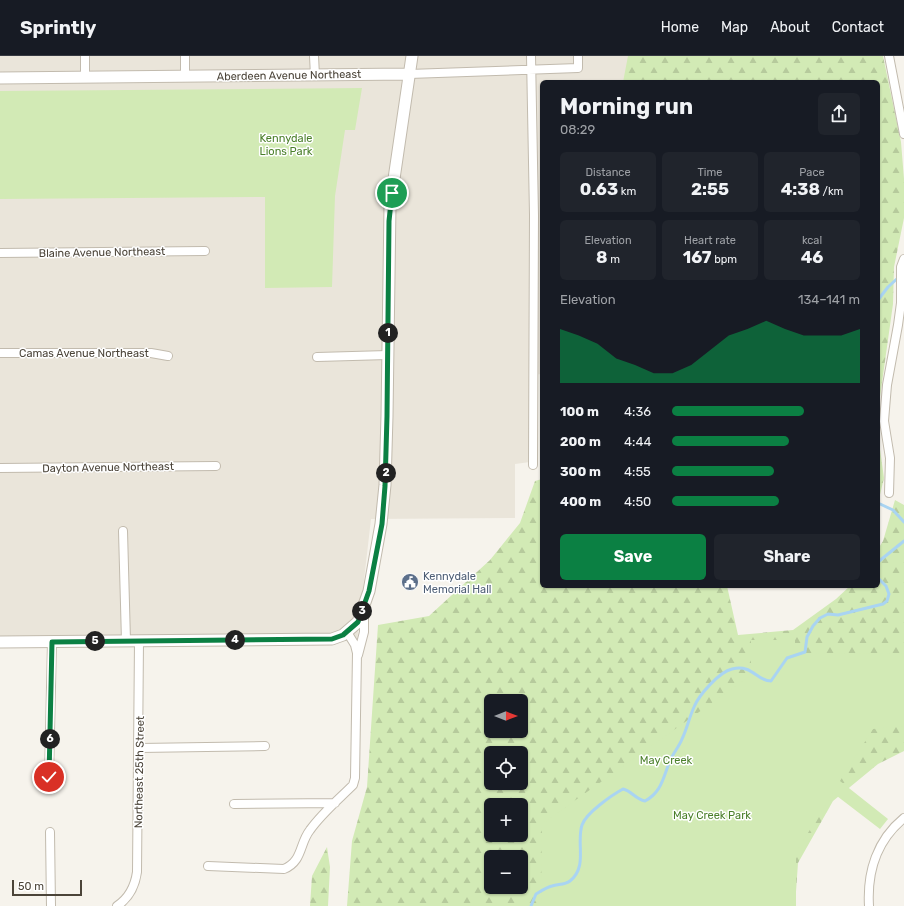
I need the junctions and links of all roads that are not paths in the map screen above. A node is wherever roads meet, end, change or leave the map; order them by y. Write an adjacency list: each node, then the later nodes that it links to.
1 (84, 56): 12 (street)
2 (185, 56): 10 (street)
3 (314, 56): 11 (street)
4 (412, 56): 9 (street)
5 (531, 56): 8 (street)
6 (578, 56): 8 (street, Aberdeen Avenue Northeast)
7 (889, 56): 14 (street)
8 (531, 70): 9 (street, Aberdeen Avenue Northeast); 15 (street)
9 (409, 74): 11 (street, Aberdeen Avenue Northeast); 20 (street)
10 (185, 76): 11 (street, Aberdeen Avenue Northeast); 12 (street, Aberdeen Avenue Northeast)
11 (314, 76)
12 (85, 77): 13 (street, Aberdeen Avenue Northeast)
13 (0, 78)
14 (904, 134)
15 (538, 215): 23 (street)
16 (205, 251): 17 (street, Blaine Avenue Northeast)
17 (0, 253)
18 (903, 263): 27 (street)
19 (0, 353): 21 (street, Camas Avenue Northeast)
20 (388, 355): 22 (street); 29 (street)
21 (168, 356)
22 (317, 356)
23 (538, 367): 24 (street)
24 (533, 464)
25 (216, 466): 26 (street, Dayton Avenue Northeast)
26 (0, 468)
27 (889, 493)
28 (123, 532): 31 (street)
29 (364, 605): 30 (street); 35 (street)
30 (347, 632): 32 (street); 35 (street)
31 (126, 641): 32 (street); 34 (street)
32 (140, 641): 37 (street, Northeast 25th Street)
33 (0, 642): 34 (street)
34 (52, 642): 38 (street)
35 (356, 660): 39 (street)
36 (265, 746): 37 (street)
37 (140, 748): 45 (street, Northeast 25th Street)
38 (49, 777)
39 (335, 803): 40 (street); 43 (street)
40 (234, 804)
41 (904, 818): 46 (street)
42 (50, 832): 44 (street)
43 (208, 866)
44 (51, 906)
45 (117, 906)
46 (869, 906)

